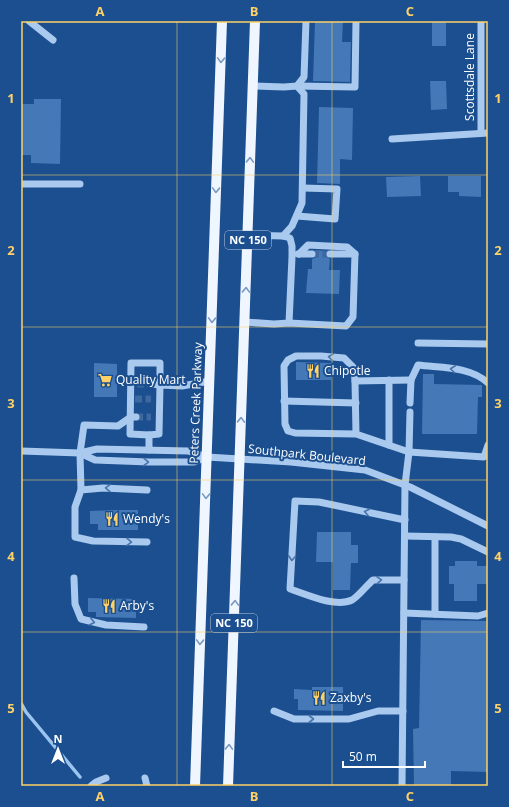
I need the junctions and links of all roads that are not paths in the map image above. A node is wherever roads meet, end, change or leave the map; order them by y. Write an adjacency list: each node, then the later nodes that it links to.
1 (29, 21): 7 (street)
2 (222, 21): 28 (main road, Peters Creek Parkway / NC 150, one-way to 28)
3 (255, 21): 8 (main road, NC 150)
4 (306, 21): 9 (street)
5 (356, 21): 9 (street)
6 (481, 21): 10 (street, Scottsdale Lane)
7 (53, 40)
8 (253, 86): 9 (street); 16 (main road, NC 150, one-way to 8)
9 (298, 86): 14 (street)
10 (485, 133): 11 (street)
11 (392, 139)
12 (21, 184): 13 (street)
13 (80, 184)
14 (303, 188): 15 (street); 15 (street)
15 (297, 216): 17 (street)
16 (248, 235): 17 (street); 22 (main road, NC 150, one-way to 16)
17 (283, 236): 18 (street)
18 (296, 253): 19 (street); 21 (street); 23 (street)
19 (312, 254)
20 (330, 254): 21 (street)
21 (355, 254): 23 (street)
22 (245, 322): 23 (street); 51 (main road, NC 150, one-way to 22)
23 (289, 323)
24 (418, 342): 25 (street)
25 (488, 344)
26 (389, 380): 27 (street); 29 (street); 44 (street)
27 (411, 380): 30 (street, one-way to 27); 37 (street)
28 (210, 381): 32 (street); 50 (main road, Peters Creek Parkway / NC 150)
29 (356, 381): 35 (street, one-way to 35); 36 (street)
30 (488, 383)
31 (151, 384): 32 (street)
32 (160, 385): 34 (street); 39 (street)
33 (151, 398): 34 (street)
34 (159, 398): 41 (street)
35 (284, 401): 36 (street); 42 (street)
36 (356, 402): 42 (street)
37 (410, 403)
38 (410, 412): 48 (street)
39 (133, 417): 43 (street); 49 (street)
40 (151, 417): 41 (street)
41 (159, 417): 43 (street)
42 (356, 434): 44 (street)
43 (149, 435): 46 (street)
44 (389, 445): 48 (street)
45 (488, 445): 48 (street)
46 (149, 450): 49 (street, Southpark Boulevard); 50 (street, Southpark Boulevard)
47 (21, 451): 49 (street, Southpark Boulevard)
48 (409, 452): 52 (street)
49 (80, 453): 50 (street, Southpark Boulevard, one-way to 50); 53 (street)
50 (207, 457): 51 (street, Southpark Boulevard); 73 (main road, Peters Creek Parkway / NC 150, one-way to 73)
51 (240, 459): 52 (street, Southpark Boulevard); 74 (main road, NC 150, one-way to 51)
52 (405, 485): 55 (street); 56 (street, Southpark Boulevard)
53 (81, 490): 54 (street, one-way to 53); 59 (street, one-way to 59)
54 (147, 490)
55 (405, 520): 57 (street); 62 (street, one-way to 62)
56 (488, 526)
57 (404, 536): 58 (street); 62 (street)
58 (435, 537): 60 (street); 65 (street)
59 (147, 542)
60 (488, 552)
61 (74, 578): 66 (street, one-way to 66)
62 (404, 580): 63 (street)
63 (404, 613): 65 (street); 68 (street)
64 (488, 613): 65 (street)
65 (435, 614)
66 (144, 627)
67 (274, 711): 68 (street, one-way to 68)
68 (403, 711): 75 (street)
69 (106, 778): 71 (street)
70 (145, 778): 72 (street)
71 (91, 786)
72 (147, 786)
73 (195, 786)
74 (228, 786)
75 (402, 786)

